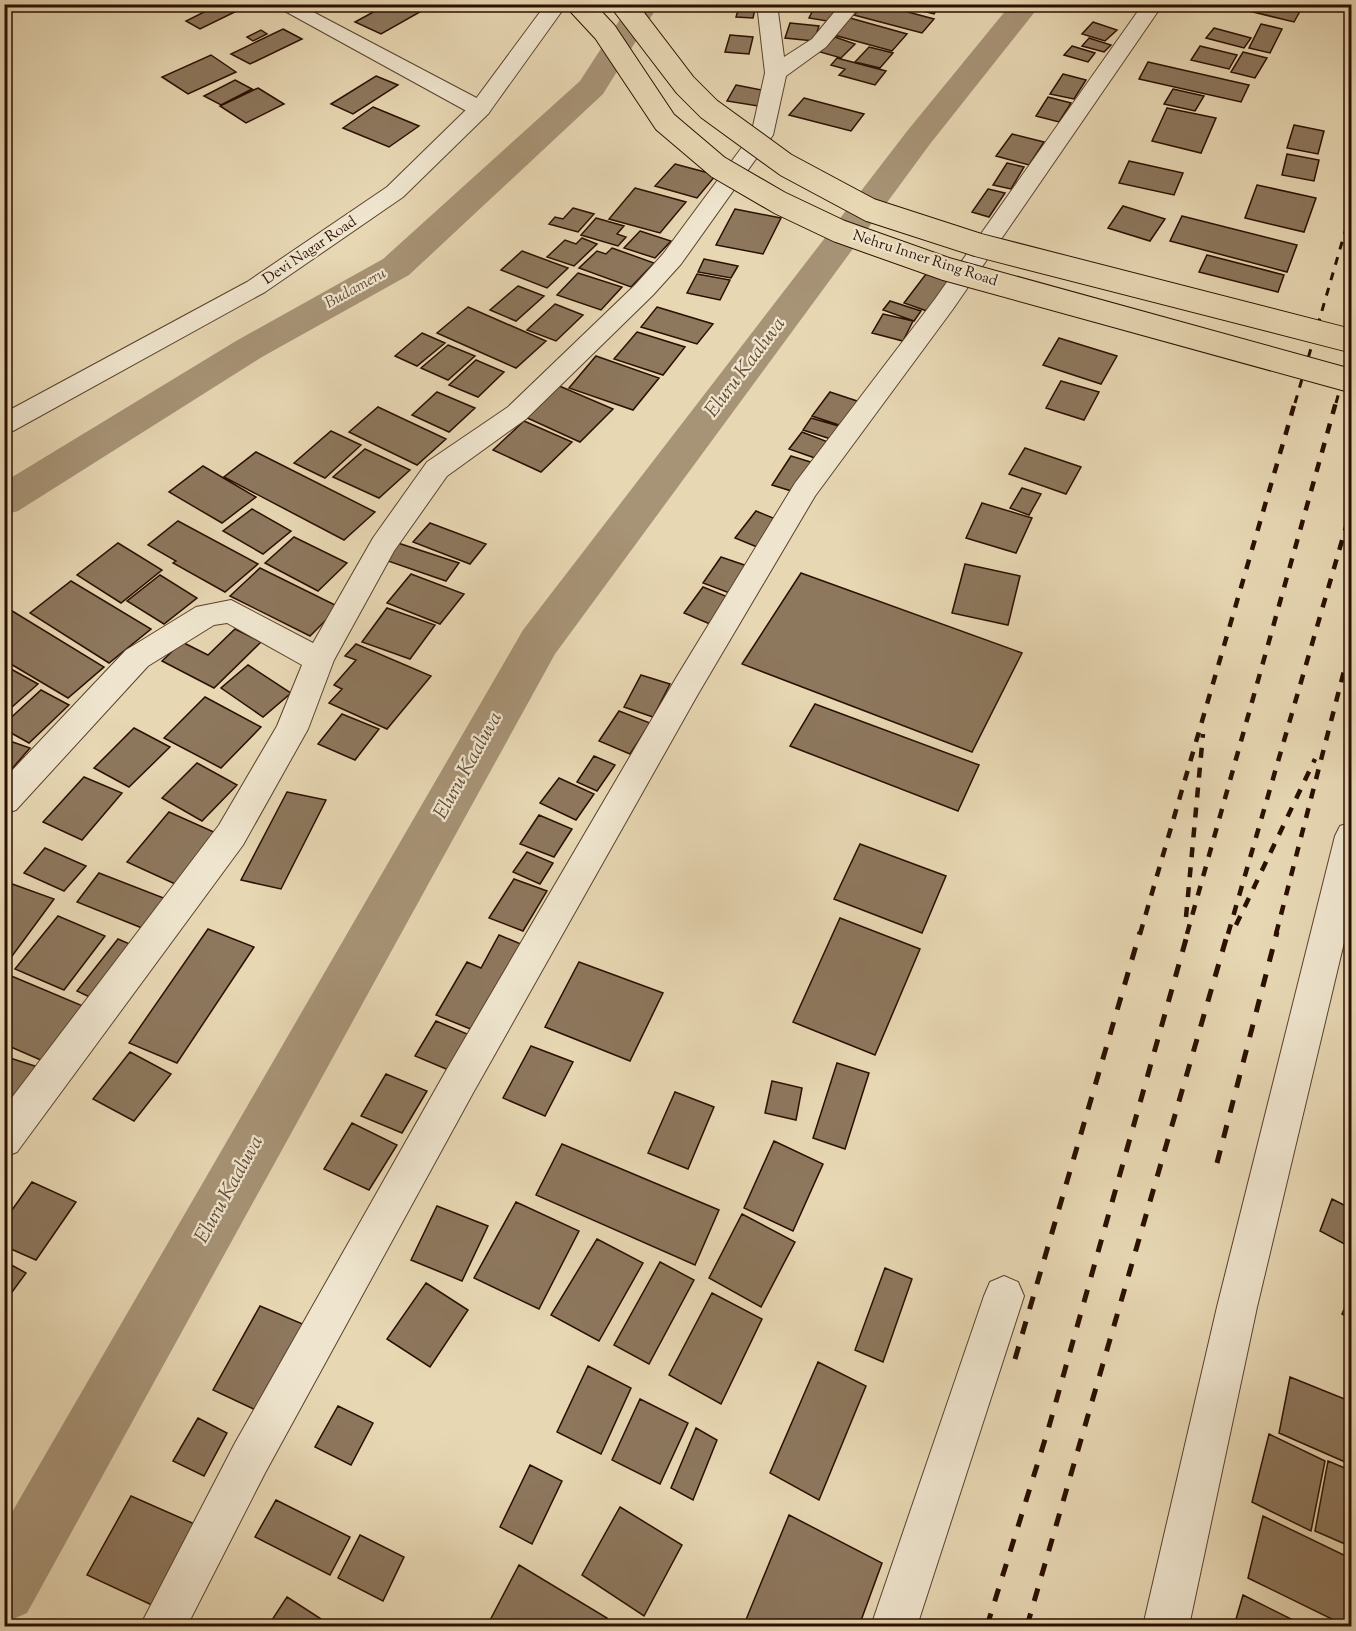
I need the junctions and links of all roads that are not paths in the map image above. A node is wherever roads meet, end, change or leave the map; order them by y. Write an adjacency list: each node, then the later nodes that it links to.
1 (282, 4): 9 (street)
2 (557, 4): 9 (street, Devi Nagar Road)
3 (579, 4): 11 (main road, Nehru Inner Ring Road, bridge)
4 (623, 4): 10 (main road, bridge)
5 (767, 4): 8 (street)
6 (852, 4): 8 (street)
7 (1153, 4): 18 (street)
8 (776, 73): 13 (street)
9 (480, 109): 12 (street, Devi Nagar Road)
10 (1352, 341)
11 (1352, 381)
12 (4, 425)
13 (319, 660): 14 (street); 16 (street)
14 (4, 801)
15 (1352, 836): 20 (street)
16 (4, 1139)
17 (1004, 1296): 19 (street)
18 (164, 1626)
19 (894, 1626)
20 (1166, 1626)

